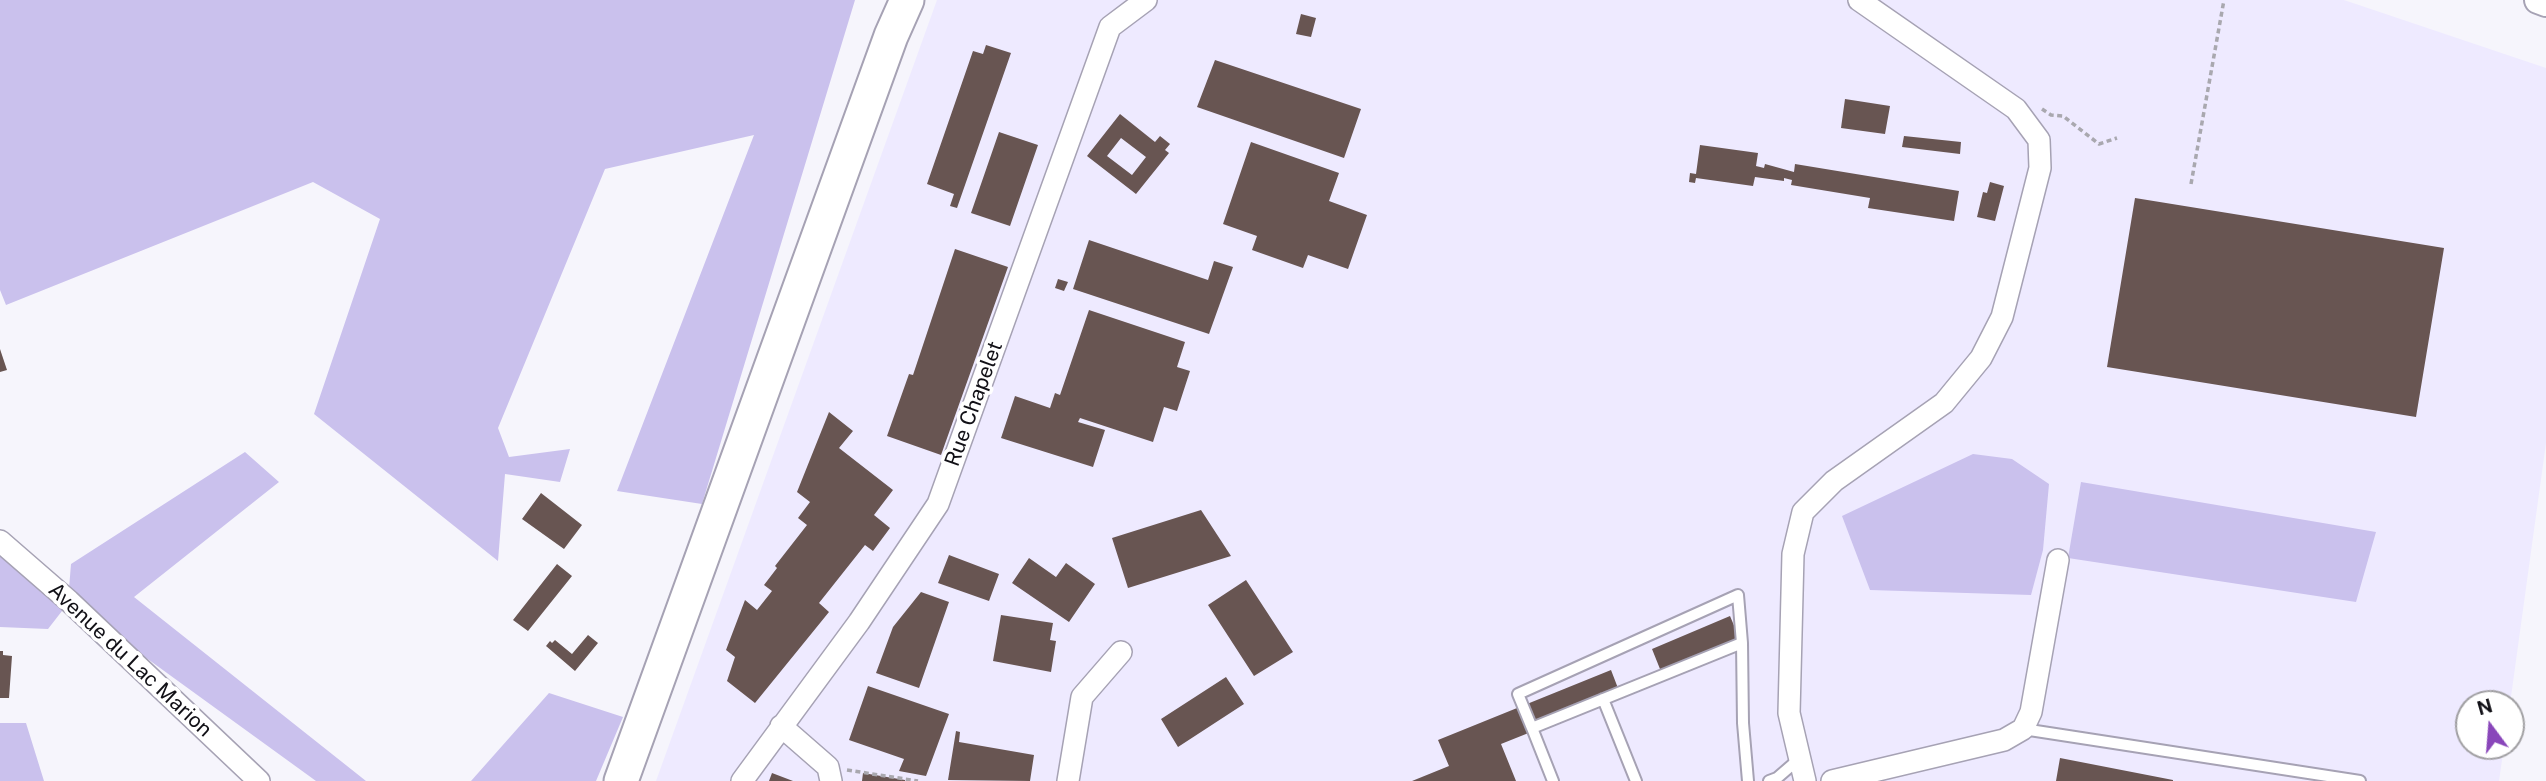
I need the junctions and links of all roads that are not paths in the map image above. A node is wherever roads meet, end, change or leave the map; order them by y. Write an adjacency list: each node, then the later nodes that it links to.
1 (901, 0): 7 (main road)
2 (907, 0): 7 (main road)
3 (1146, 0): 13 (street, Rue Chapelet)
4 (1859, 0): 16 (street)
5 (2538, 0): 6 (street)
6 (2546, 2)
7 (891, 36): 19 (main road)
8 (0, 541): 18 (street, Avenue du Lac Marion)
9 (2058, 560): 15 (street)
10 (1742, 643): 12 (lane); 14 (lane); 24 (lane)
11 (1121, 652): 21 (street)
12 (1603, 699): 14 (lane); 23 (lane)
13 (781, 726): 17 (street); 20 (street, Rue Chapelet)
14 (1532, 728): 22 (lane)
15 (2023, 729): 27 (street); 28 (lane)
16 (1799, 759): 25 (lane); 26 (street)
17 (830, 774)
18 (259, 781)
19 (621, 781)
20 (742, 781)
21 (1068, 781)
22 (1553, 781)
23 (1636, 781)
24 (1748, 781)
25 (1769, 781)
26 (1805, 781)
27 (1832, 781)
28 (2360, 781)

